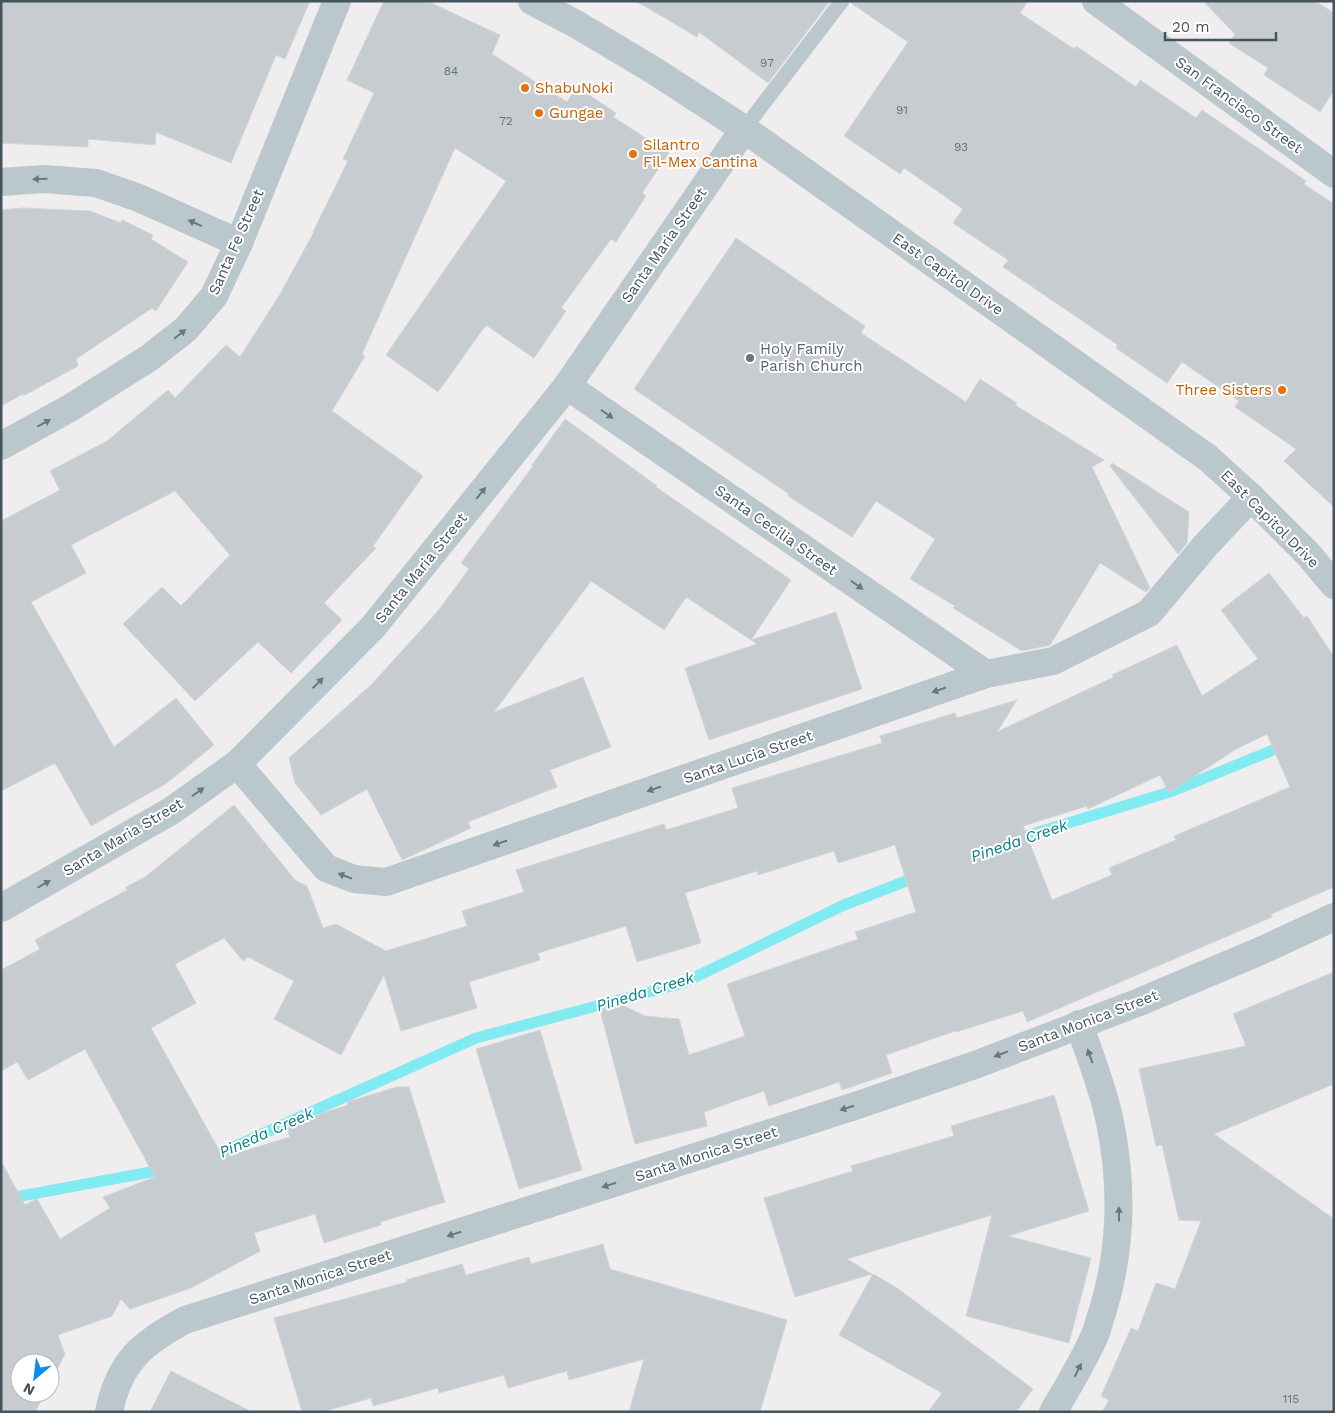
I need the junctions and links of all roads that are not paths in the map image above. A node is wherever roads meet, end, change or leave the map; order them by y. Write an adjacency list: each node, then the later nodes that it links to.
1 (336, 1): 8 (street, Santa Fe Street)
2 (532, 1): 5 (street, East Capitol Drive)
3 (842, 1): 5 (lane)
4 (1096, 1): 6 (street, San Francisco Street)
5 (744, 129): 9 (street, Santa Maria Street); 11 (street, East Capitol Drive)
6 (1334, 174)
7 (1, 182): 8 (street, one-way to 7)
8 (239, 243): 10 (street, Santa Fe Street, one-way to 8)
9 (567, 386): 13 (street, Santa Cecilia Street, one-way to 13); 14 (street, Santa Maria Street, one-way to 9)
10 (1, 446)
11 (1251, 497): 12 (street, East Capitol Drive); 13 (street, Santa Lucia Street)
12 (1334, 585)
13 (986, 674): 14 (street, Santa Lucia Street, one-way to 14)
14 (237, 764): 15 (street, Santa Maria Street, one-way to 14)
15 (1, 908)
16 (1334, 916): 17 (street, Santa Monica Street)
17 (1079, 1024): 18 (street, Santa Monica Street, one-way to 18); 19 (street, one-way to 17)
18 (109, 1412)
19 (1053, 1412)

